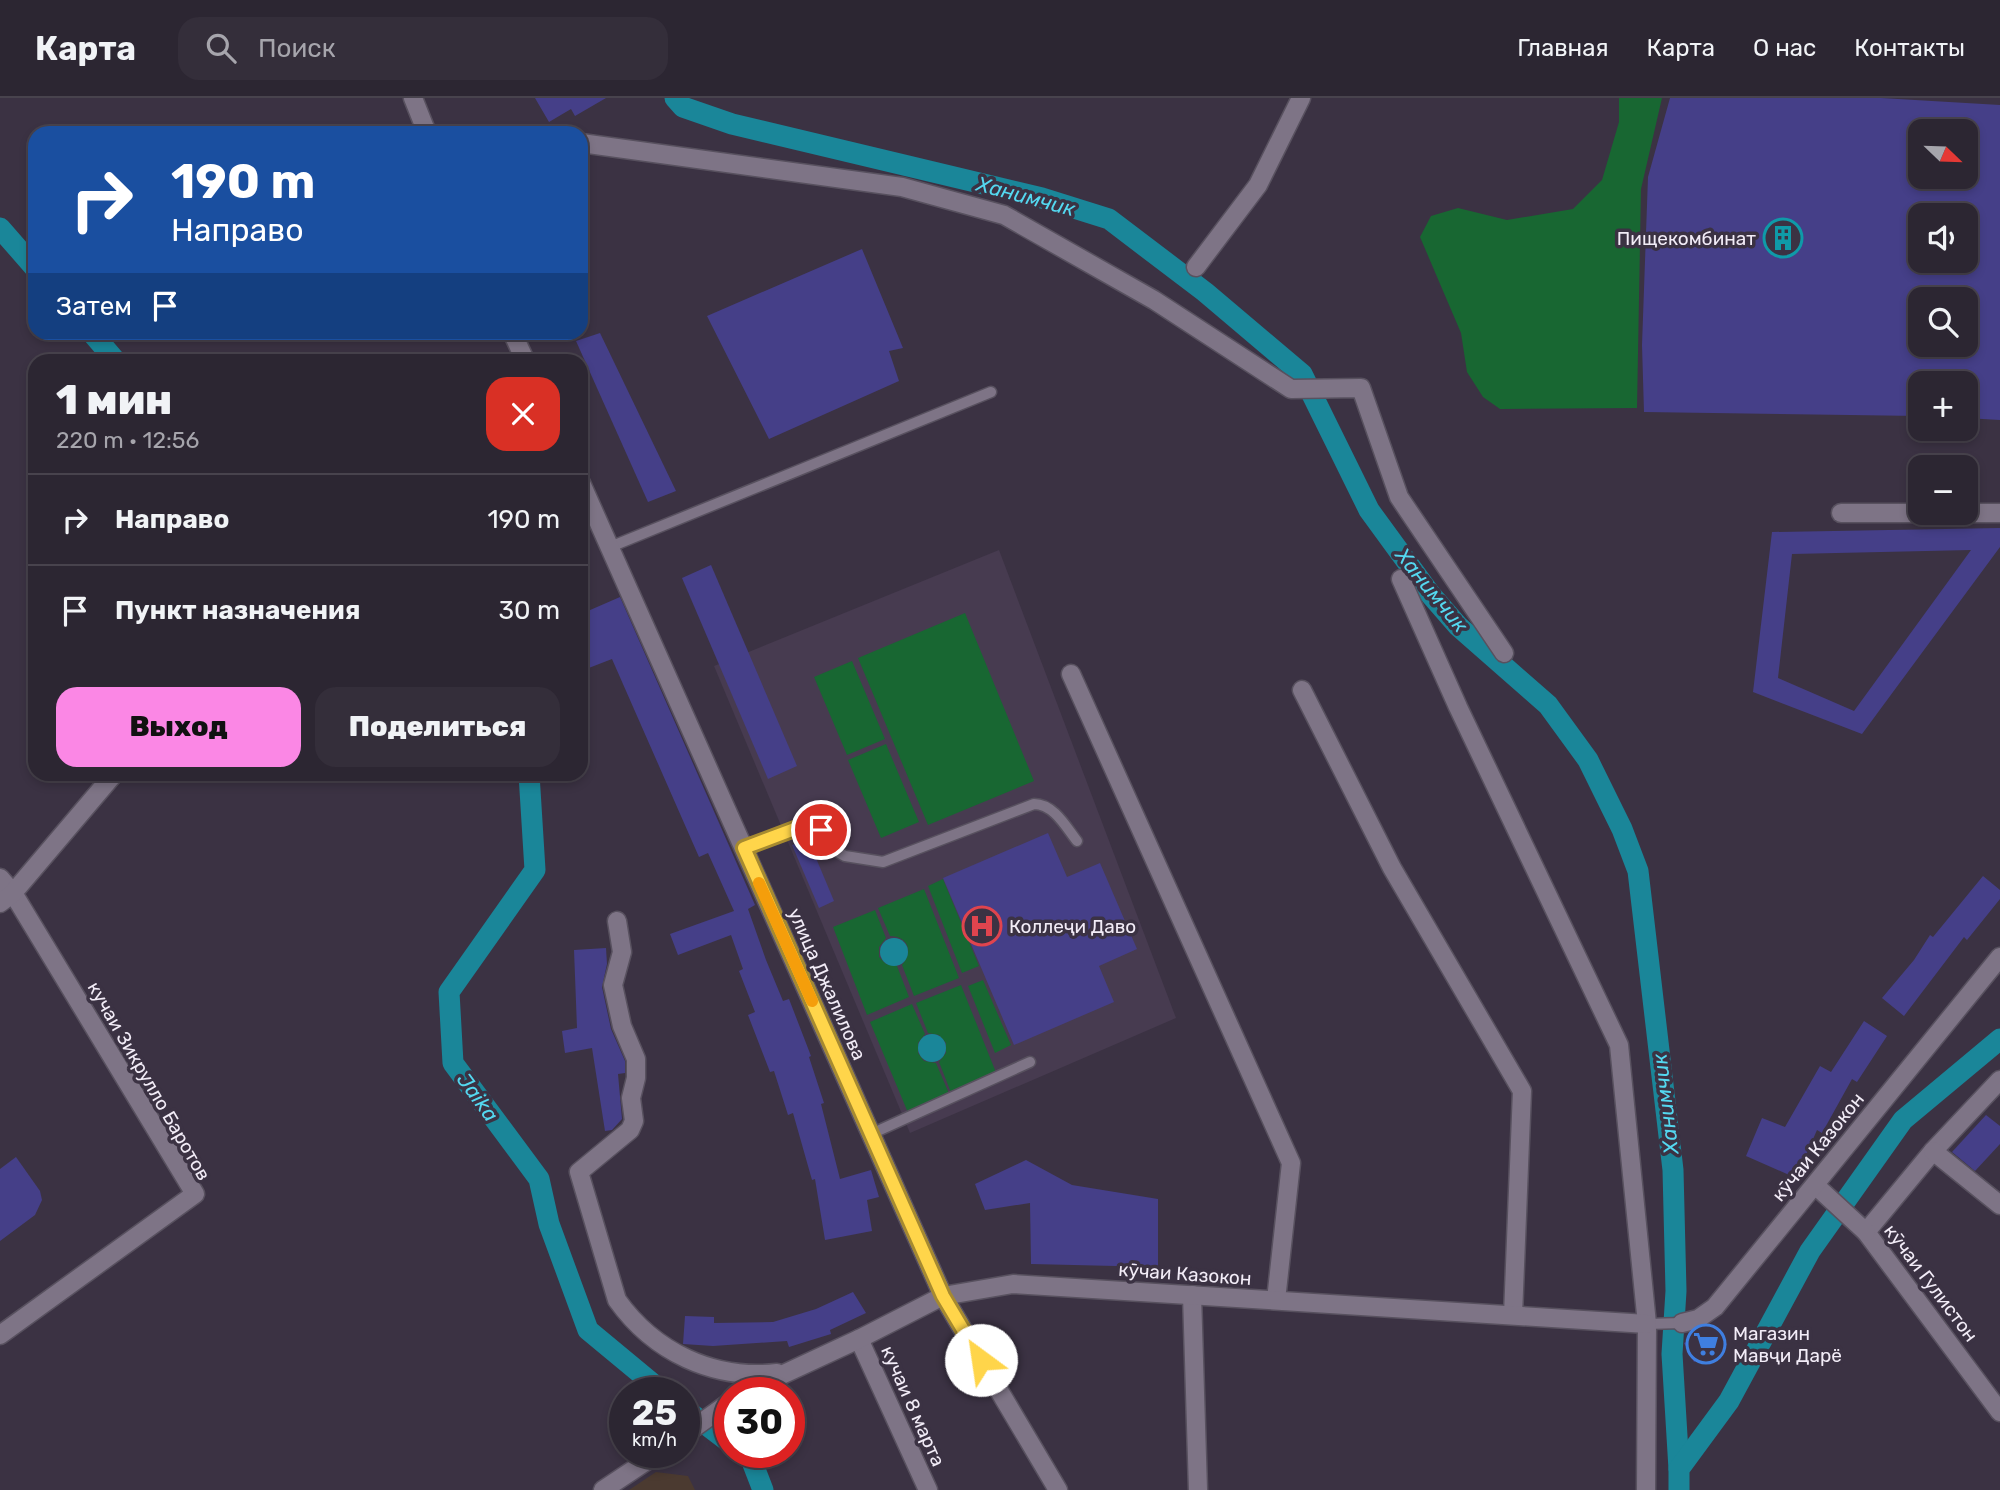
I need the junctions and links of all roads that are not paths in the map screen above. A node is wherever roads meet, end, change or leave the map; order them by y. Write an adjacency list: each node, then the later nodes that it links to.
1 (413, 98): 3 (street)
2 (1301, 98): 5 (street)
3 (423, 126)
4 (588, 144): 12 (street)
5 (1196, 267)
6 (991, 392): 10 (lane)
7 (588, 499): 10 (street, улица Джалилова)
8 (1841, 513): 9 (street)
9 (2000, 513)
10 (610, 547): 17 (street, улица Джалилова)
11 (1401, 579): 33 (street)
12 (1504, 653)
13 (1071, 674): 31 (street)
14 (1302, 690): 32 (street)
15 (108, 781): 19 (street)
16 (1077, 841): 17 (lane)
17 (744, 848): 24 (street, улица Джалилова)
18 (0, 878): 19 (street, кучаи Зикрулло Баротов)
19 (7, 898): 34 (street, кучаи Зикрулло Баротов)
20 (617, 920): 36 (street)
21 (2000, 957): 26 (street, кӯчаи Казокон)
22 (1030, 1062): 24 (lane)
23 (2000, 1080): 25 (street, кӯчаи Гулистон)
24 (871, 1134): 30 (street, улица Джалилова)
25 (1933, 1152): 27 (street); 28 (street, кӯчаи Гулистон)
26 (1815, 1185): 28 (street); 33 (street, кӯчаи Казокон)
27 (2000, 1205)
28 (1866, 1231): 38 (street, кӯчаи Гулистон)
29 (1192, 1295): 30 (street, кӯчаи Казокон); 31 (street, кӯчаи Казокон); 43 (street)
30 (943, 1296): 35 (street, кӯчаи Казокон); 42 (street, улица Джалилова)
31 (1276, 1300): 32 (street, кӯчаи Казокон)
32 (1513, 1315): 33 (street, кӯчаи Казокон)
33 (1665, 1323): 44 (street)
34 (0, 1335)
35 (859, 1339): 36 (street, кӯчаи Казокон); 41 (street, кучаи 8 марта)
36 (791, 1371): 37 (street, кӯчаи Казокон)
37 (778, 1377)
38 (2000, 1412)
39 (636, 1468): 40 (street)
40 (603, 1490)
41 (928, 1490)
42 (1058, 1490)
43 (1198, 1490)
44 (1646, 1490)

